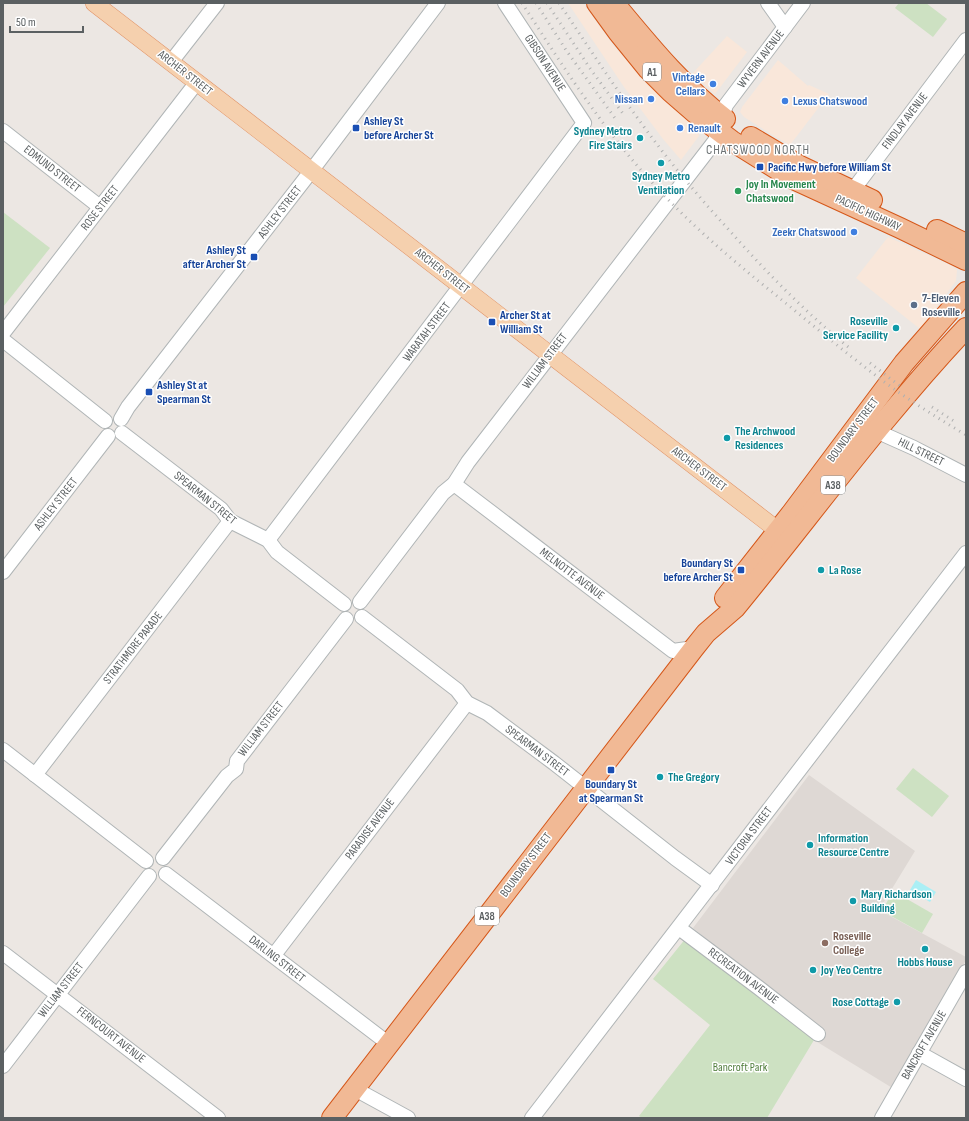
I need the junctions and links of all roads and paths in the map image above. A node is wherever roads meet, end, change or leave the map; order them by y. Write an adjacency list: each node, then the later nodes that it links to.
1 (94, 3): 11 (main road, ARCHER STREET)
2 (217, 3): 11 (street)
3 (438, 3): 16 (street, ASHLEY STREET)
4 (505, 3): 13 (street, GIBSON AVENUE)
5 (597, 3): 14 (highway, PACIFIC HIGHWAY / A1)
6 (614, 3): 14 (highway, PACIFIC HIGHWAY / A1)
7 (768, 3): 9 (street)
8 (803, 3): 9 (street, WYVERN AVENUE)
9 (785, 26): 14 (street, WYVERN AVENUE)
10 (966, 40): 17 (street, FINDLAY AVENUE)
11 (171, 62): 12 (main road, ARCHER STREET)
12 (197, 82): 16 (main road, ARCHER STREET); 18 (street, ROSE STREET)
13 (584, 124): 21 (street, WARATAH STREET)
14 (720, 124): 17 (highway, PACIFIC HIGHWAY / A1); 26 (street, WILLIAM STREET)
15 (3, 131): 18 (street, EDMUND STREET)
16 (312, 170): 21 (main road, ARCHER STREET); 27 (street, ASHLEY STREET)
17 (848, 196): 19 (highway, PACIFIC HIGHWAY / A1); 20 (highway, PACIFIC HIGHWAY / A1)
18 (100, 207): 24 (street, ROSE STREET)
19 (966, 244)
20 (966, 260)
21 (462, 286): 26 (main road, ARCHER STREET); 36 (street, WARATAH STREET)
22 (966, 292): 35 (highway, BOUNDARY STREET / A38)
23 (966, 328): 29 (highway, BOUNDARY STREET / A38)
24 (3, 333)
25 (3, 340): 28 (street)
26 (550, 354): 33 (street, WILLIAM STREET); 35 (main road, ARCHER STREET)
27 (121, 419): 28 (street); 30 (street)
28 (105, 421): 31 (street)
29 (876, 431): 32 (street, HILL STREET); 35 (highway, BOUNDARY STREET / A38)
30 (122, 434): 31 (street); 34 (street, SPEARMAN STREET)
31 (108, 436): 38 (street, ASHLEY STREET)
32 (966, 475)
33 (454, 484): 39 (street, WILLIAM STREET); 43 (street, MELNOTTE AVENUE)
34 (230, 521): 36 (street, SPEARMAN STREET); 46 (street, STRATHMORE PARADE)
35 (784, 535): 43 (highway, BOUNDARY STREET / A38)
36 (268, 540): 40 (street, SPEARMAN STREET)
37 (966, 554): 52 (street, VICTORIA STREET)
38 (3, 572)
39 (360, 602): 40 (street); 41 (street)
40 (344, 604): 42 (street)
41 (362, 617): 42 (street); 44 (street, SPEARMAN STREET)
42 (346, 619): 48 (street, WILLIAM STREET)
43 (700, 640): 47 (highway, BOUNDARY STREET / A38)
44 (467, 703): 47 (street, SPEARMAN STREET); 55 (street, PARADISE AVENUE)
45 (3, 750): 46 (street)
46 (35, 775): 49 (street)
47 (585, 788): 52 (street, SPEARMAN STREET); 59 (highway, BOUNDARY STREET / A38)
48 (163, 858): 49 (street); 50 (street)
49 (146, 861): 51 (street)
50 (166, 874): 51 (street); 55 (street, DARLING STREET)
51 (149, 876): 57 (street, WILLIAM STREET)
52 (712, 884): 53 (street, VICTORIA STREET)
53 (679, 928): 58 (street, RECREATION AVENUE); 67 (street, VICTORIA STREET)
54 (3, 953): 57 (street, FERNCOURT AVENUE)
55 (274, 955): 59 (street, DARLING STREET)
56 (966, 972): 60 (street, BANCROFT AVENUE)
57 (58, 995): 61 (street, WILLIAM STREET); 64 (street, FERNCOURT AVENUE)
58 (818, 1034)
59 (389, 1044): 63 (highway, BOUNDARY STREET / A38)
60 (919, 1053): 62 (street); 68 (street, BANCROFT AVENUE)
61 (3, 1066)
62 (966, 1079)
63 (355, 1089): 65 (highway, BOUNDARY STREET / A38); 66 (street)
64 (218, 1118)
65 (332, 1118)
66 (408, 1118)
67 (532, 1118)
68 (882, 1118)

